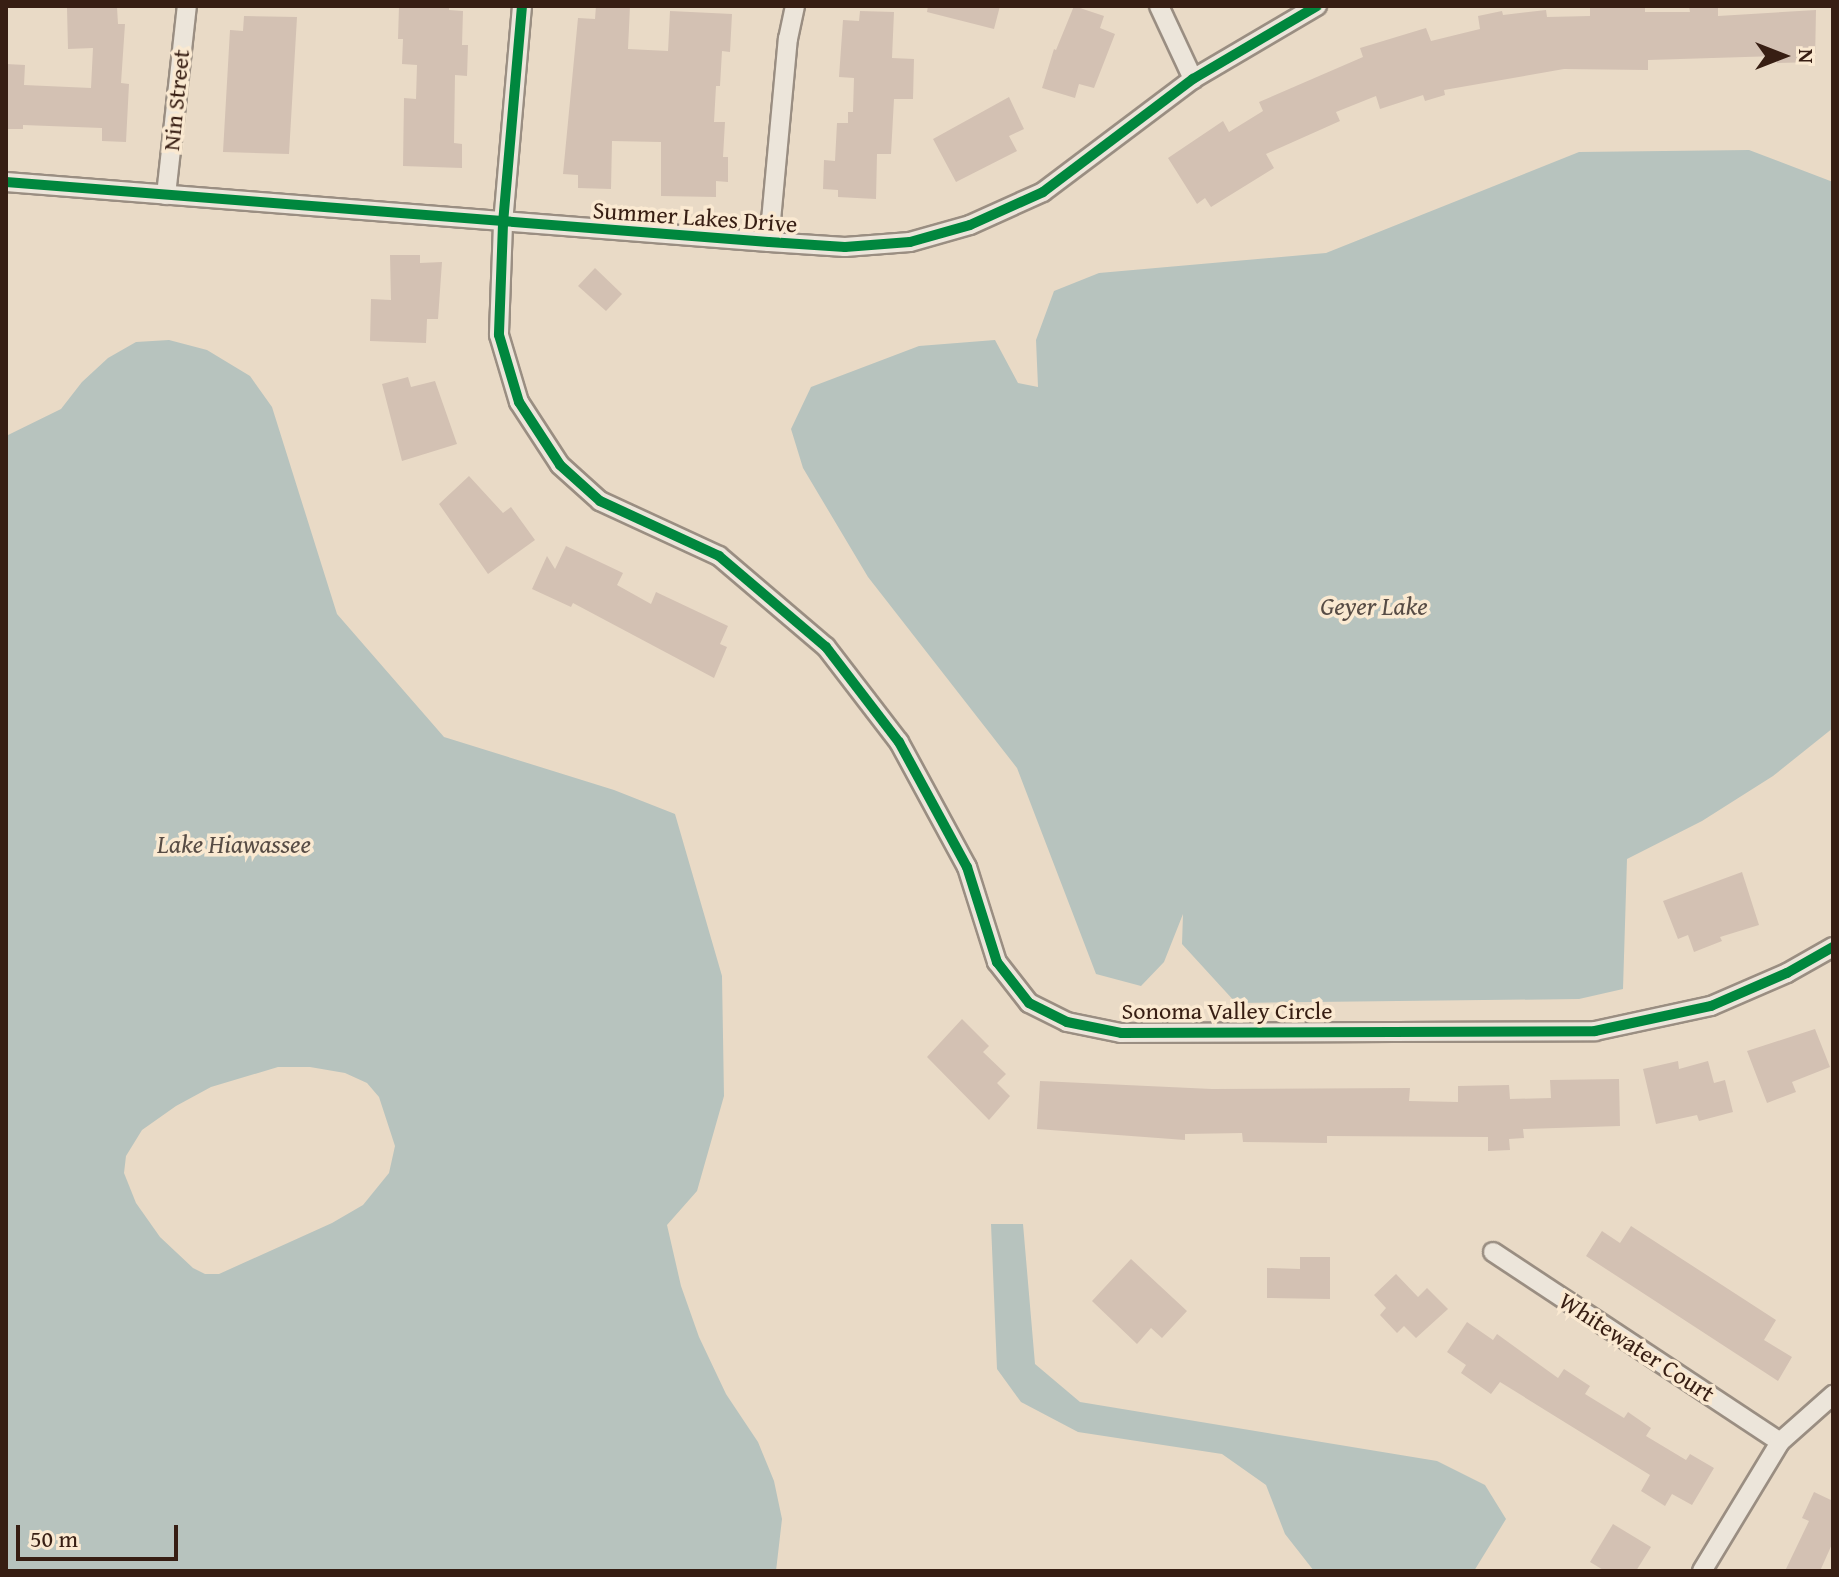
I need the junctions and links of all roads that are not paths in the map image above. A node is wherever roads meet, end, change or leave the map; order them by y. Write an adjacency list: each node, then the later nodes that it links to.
1 (187, 6): 8 (street, Nin Street)
2 (522, 6): 9 (street, Sonoma Valley Circle)
3 (795, 6): 10 (street)
4 (1159, 6): 6 (street)
5 (1317, 6): 6 (street, Summer Lakes Drive)
6 (1193, 79): 10 (street, Summer Lakes Drive)
7 (6, 182): 8 (street, Summer Lakes Drive)
8 (166, 195): 9 (street, Summer Lakes Drive)
9 (503, 224): 10 (street, Summer Lakes Drive); 11 (street, Sonoma Valley Circle)
10 (769, 242)
11 (1833, 947)
12 (1493, 1252): 14 (street, Whitewater Court)
13 (1833, 1395): 14 (street)
14 (1780, 1442): 15 (street)
15 (1702, 1571)

